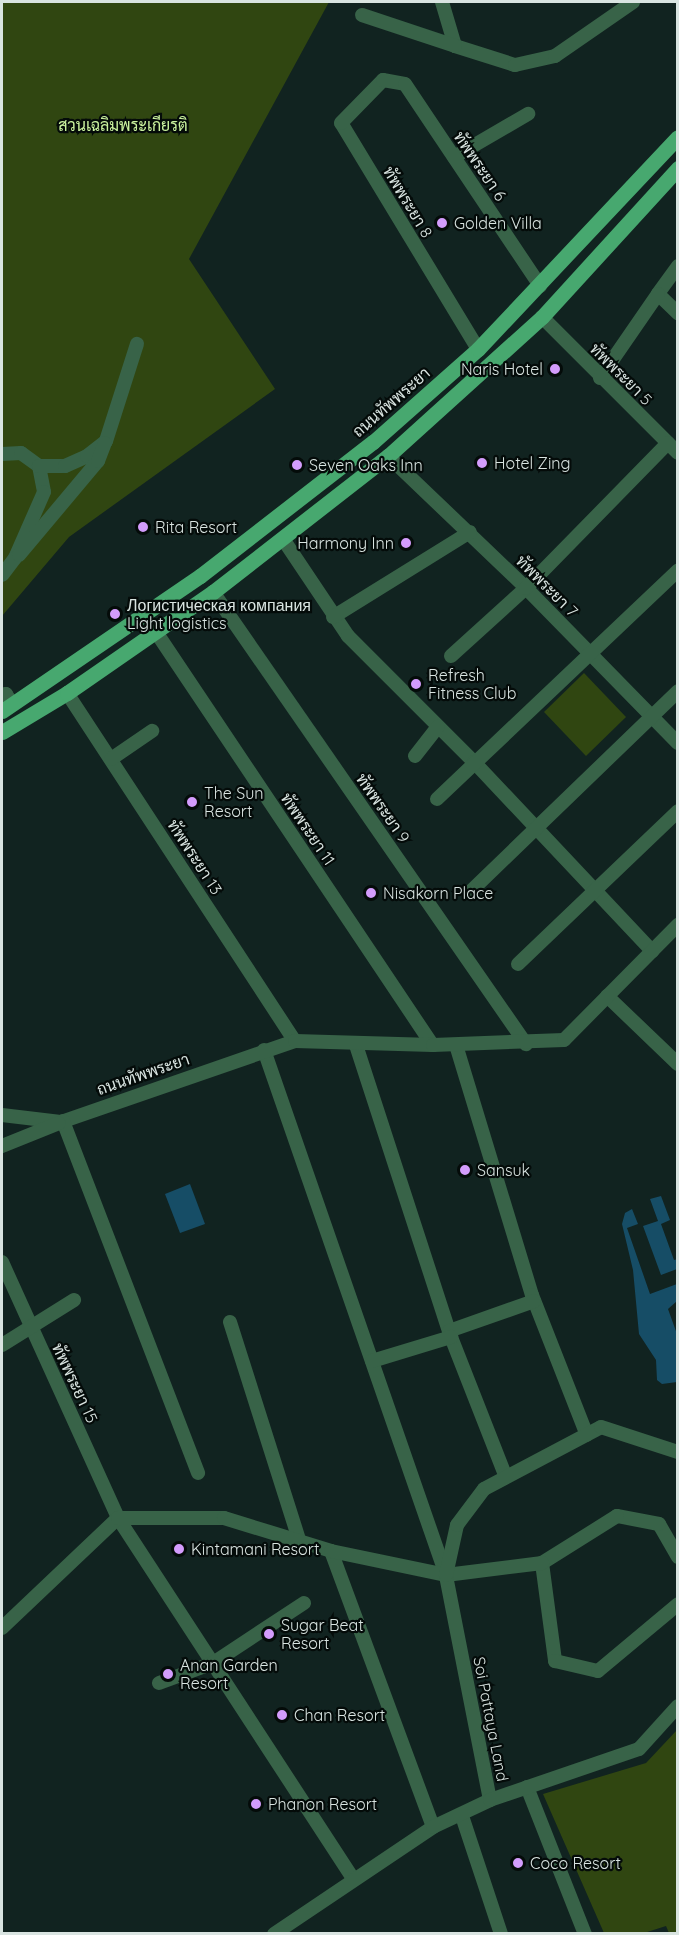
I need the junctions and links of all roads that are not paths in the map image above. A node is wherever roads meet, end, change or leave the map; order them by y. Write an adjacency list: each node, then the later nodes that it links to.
1 (442, 2): 4 (street)
2 (633, 2): 4 (street)
3 (362, 15): 4 (street)
4 (455, 46)
5 (382, 80): 8 (street, ทัพพระยา 6); 16 (street, ทัพพระยา 8)
6 (528, 114): 8 (street)
7 (678, 137): 11 (main road, ถนนทัพพระยา)
8 (454, 158): 11 (street, ทัพพระยา 6)
9 (678, 168): 14 (main road)
10 (678, 266): 12 (street)
11 (540, 286): 16 (main road, ถนนทัพพระยา)
12 (658, 294): 13 (street); 17 (street)
13 (678, 313)
14 (542, 317): 17 (street, ทัพพระยา 5); 21 (main road)
15 (137, 344): 18 (street)
16 (478, 350): 36 (main road, ถนนทัพพระยา)
17 (600, 378): 19 (street, ทัพพระยา 5)
18 (106, 441): 22 (street); 25 (street)
19 (673, 448): 28 (street)
20 (2, 453): 22 (street)
21 (388, 456): 23 (street, ทัพพระยา 7); 24 (main road)
22 (39, 466): 25 (street)
23 (470, 532): 28 (street, ทัพพระยา 7); 30 (street)
24 (283, 539): 29 (main road); 30 (street)
25 (15, 558): 27 (street)
26 (678, 570): 32 (street)
27 (2, 575)
28 (526, 588): 32 (street, ทัพพระยา 7); 33 (street)
29 (213, 592): 31 (main road); 55 (street, ทัพพระยา 9)
30 (333, 617): 38 (street)
31 (156, 632): 35 (main road); 57 (street, ทัพพระยา 11)
32 (589, 652): 37 (street, ทัพพระยา 7); 44 (street)
33 (451, 657)
34 (678, 691): 37 (street)
35 (67, 693): 40 (main road); 43 (street, ทัพพระยา 13)
36 (5, 704)
37 (652, 716): 41 (street, ทัพพระยา 7); 47 (street)
38 (438, 728): 42 (street); 44 (street)
39 (152, 731): 43 (street)
40 (2, 732)
41 (678, 743)
42 (415, 756)
43 (111, 759): 54 (street, ทัพพระยา 13)
44 (474, 762): 45 (street); 47 (street)
45 (437, 799)
46 (678, 811): 48 (street)
47 (536, 828): 48 (street); 49 (street)
48 (595, 891): 51 (street); 52 (street)
49 (470, 892)
50 (678, 925): 51 (street, ถนนทัพพระยา)
51 (652, 951): 53 (street, ถนนทัพพระยา)
52 (518, 964)
53 (607, 996): 55 (street, ถนนทัพพระยา); 60 (street)
54 (295, 1041): 56 (street, ถนนทัพพระยา); 59 (street, ถนนทัพพระยา)
55 (526, 1044): 58 (street, ถนนทัพพระยา)
56 (356, 1045): 57 (street, ถนนทัพพระยา); 69 (street)
57 (433, 1045): 58 (street, ถนนทัพพระยา)
58 (456, 1045): 66 (street)
59 (264, 1050): 62 (street, ถนนทัพพระยา); 71 (street)
60 (678, 1064)
61 (2, 1115): 62 (street, ถนนทัพพระยา)
62 (62, 1122): 63 (street); 74 (street)
63 (2, 1146)
64 (2, 1262): 68 (street, ทัพพระยา 15)
65 (74, 1300): 68 (street)
66 (534, 1301): 69 (street); 72 (street)
67 (230, 1322): 77 (street)
68 (31, 1326): 70 (street); 76 (street, ทัพพระยา 15)
69 (450, 1334): 71 (street); 75 (street)
70 (2, 1346)
71 (372, 1361): 81 (street)
72 (587, 1435): 73 (street, Soi Pattaya Land); 75 (street, Soi Pattaya Land)
73 (678, 1452)
74 (198, 1473)
75 (506, 1477): 81 (street, Soi Pattaya Land)
76 (118, 1518): 77 (street); 84 (street); 85 (street, ทัพพระยา 15)
77 (299, 1539): 78 (street)
78 (331, 1551): 81 (street); 91 (street)
79 (678, 1557): 80 (street)
80 (542, 1563): 81 (street); 83 (street)
81 (446, 1575): 89 (street, Soi Pattaya Land)
82 (304, 1603): 85 (street)
83 (677, 1605)
84 (2, 1628)
85 (213, 1663): 86 (street); 92 (street, ทัพพระยา 15)
86 (159, 1683)
87 (678, 1706): 88 (street, Soi Pattaya Land)
88 (527, 1787): 89 (street, Soi Pattaya Land); 95 (street)
89 (490, 1800): 90 (street)
90 (462, 1816): 91 (street); 94 (street)
91 (433, 1827): 92 (street)
92 (353, 1878): 93 (street)
93 (274, 1934)
94 (501, 1934)
95 (585, 1934)

